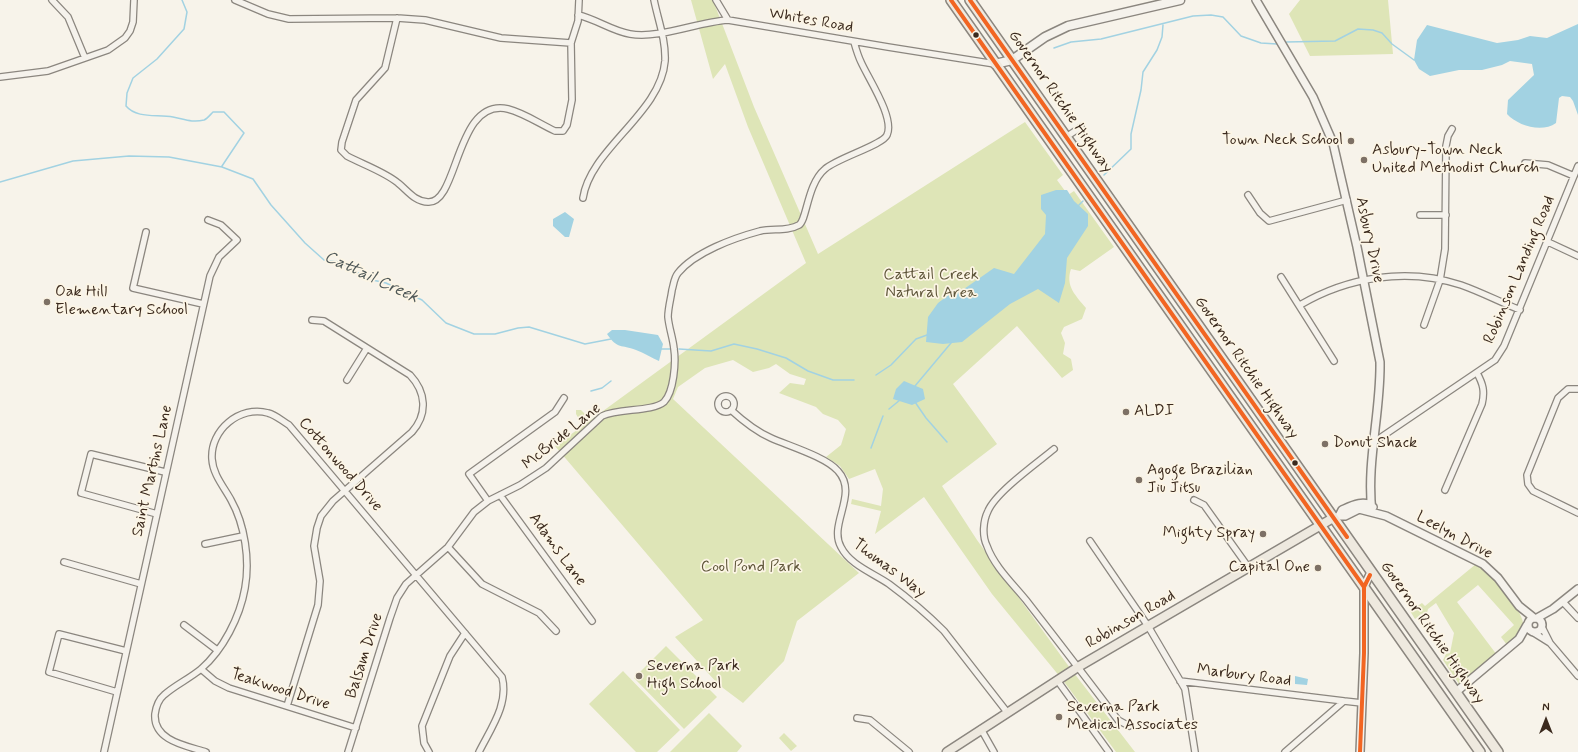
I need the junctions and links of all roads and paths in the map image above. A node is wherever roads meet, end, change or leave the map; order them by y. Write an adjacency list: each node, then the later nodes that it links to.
1 (52, 0): 17 (street)
2 (134, 0): 17 (street)
3 (235, 0): 12 (street)
4 (579, 0): 11 (street)
5 (654, 0): 14 (street)
6 (716, 0): 13 (street)
7 (951, 0): 19 (highway, Governor Ritchie Highway)
8 (970, 0): 18 (highway, Governor Ritchie Highway)
9 (1180, 0): 18 (main road)
10 (1256, 0): 29 (street, Asbury Drive)
11 (578, 15): 14 (street, Whites Road); 16 (street)
12 (397, 18): 16 (street); 16 (street)
13 (728, 20): 14 (street, Whites Road); 15 (street, Whites Road)
14 (662, 32): 28 (street)
15 (854, 42): 19 (street, Whites Road); 56 (street, McBride Lane)
16 (571, 43)
17 (85, 58): 20 (street)
18 (1012, 60): 19 (main road); 23 (highway, Governor Ritchie Highway)
19 (995, 64): 63 (highway, Governor Ritchie Highway)
20 (0, 77)
21 (1081, 127): 23 (street)
22 (1452, 129): 31 (street)
23 (1066, 137): 62 (highway, Governor Ritchie Highway)
24 (1525, 163): 26 (street)
25 (1578, 166): 26 (street, Robinson Landing Road)
26 (1574, 176): 34 (street, Robinson Landing Road)
27 (1248, 195): 29 (street)
28 (582, 198)
29 (1347, 200): 38 (street, Asbury Drive)
30 (1420, 215): 31 (street)
31 (1446, 215): 37 (street)
32 (208, 220): 39 (street, Saint Martins Lane)
33 (146, 232): 39 (street)
34 (1548, 242): 35 (street); 41 (street, Robinson Landing Road)
35 (1578, 256)
36 (1281, 277): 40 (street)
37 (1440, 280): 38 (street); 41 (street); 43 (street)
38 (1363, 281): 40 (street); 51 (street, Asbury Drive)
39 (203, 304): 53 (street, Saint Martins Lane)
40 (1300, 305): 45 (street)
41 (1520, 310): 46 (street, Robinson Landing Road)
42 (312, 320): 44 (street)
43 (1424, 325)
44 (367, 348): 47 (street); 54 (street)
45 (1334, 360)
46 (1477, 373): 51 (street, Robinson Landing Road); 55 (street)
47 (347, 380)
48 (1578, 389): 60 (street)
49 (564, 398): 58 (street)
50 (731, 410): 102 (street, Thomas Way)
51 (1374, 442): 59 (street, Asbury Drive)
52 (1054, 449): 92 (street)
53 (165, 472): 61 (street, Saint Martins Lane); 61 (street)
54 (345, 490): 64 (street, Cottonwood Drive); 71 (street, Cottonwood Drive); 101 (street)
55 (1445, 490)
56 (500, 495): 58 (street, McBride Lane); 80 (street, Adams Lane)
57 (1194, 500): 69 (street)
58 (488, 501): 67 (street, McBride Lane)
59 (1371, 508): 62 (street); 76 (street, Leelyn Drive)
60 (1578, 513)
61 (157, 514): 72 (street, Saint Martins Lane)
62 (1336, 517): 63 (main road, Robinson Road); 70 (highway, Governor Ritchie Highway)
63 (1321, 526): 69 (main road, Robinson Road); 73 (highway, Governor Ritchie Highway)
64 (243, 536): 66 (street); 90 (street, Cottonwood Drive)
65 (1090, 541): 84 (street, Marbury Road)
66 (205, 544)
67 (448, 547): 71 (street, McBride Lane); 85 (street)
68 (64, 562): 72 (street)
69 (1249, 568): 84 (main road, Robinson Road)
70 (1371, 572): 73 (street); 98 (highway, Governor Ritchie Highway)
71 (417, 575): 86 (street, Cottonwood Drive); 105 (street, Balsam Drive)
72 (141, 584): 91 (street, Saint Martins Lane)
73 (1364, 587): 100 (street); 119 (highway, Governor Ritchie Highway)
74 (1578, 589): 75 (street)
75 (1563, 602): 77 (street); 79 (street)
76 (1519, 606): 78 (street, Leelyn Drive); 81 (street, Leelyn Drive)
77 (1553, 609): 78 (street); 83 (street)
78 (1536, 618): 81 (street); 83 (street)
79 (1578, 618)
80 (592, 621)
81 (1528, 624): 87 (street); 88 (street)
82 (184, 625): 90 (street)
83 (1542, 625): 87 (street); 89 (street)
84 (1148, 626): 92 (main road, Robinson Road); 96 (street, Marbury Road)
85 (556, 631)
86 (465, 632): 110 (street); 111 (street, Cottonwood Drive)
87 (1534, 633): 88 (street); 89 (street)
88 (1519, 638): 98 (street)
89 (1550, 643): 94 (street)
90 (217, 650): 93 (street, Cottonwood Drive)
91 (126, 651): 97 (street, Saint Martins Lane); 97 (street)
92 (1078, 667): 95 (main road, Robinson Road); 104 (street)
93 (201, 669): 101 (street, Teakwood Drive); 108 (street, Cottonwood Drive)
94 (1578, 676)
95 (1057, 680): 102 (main road, Robinson Road); 115 (street)
96 (1180, 681): 99 (street, Marbury Road); 116 (street)
97 (117, 692): 107 (street, Saint Martins Lane)
98 (1456, 692): 120 (highway, Governor Ritchie Highway)
99 (1344, 701): 100 (street, Marbury Road); 117 (street)
100 (1362, 703): 118 (street)
101 (287, 706): 105 (street, Teakwood Drive)
102 (1007, 712): 106 (main road, Robinson Road)
103 (857, 718): 112 (street)
104 (1129, 726)
105 (356, 728): 109 (street, Balsam Drive)
106 (981, 729): 113 (main road, Robinson Road); 114 (street)
107 (104, 752)
108 (206, 752)
109 (348, 752)
110 (429, 752)
111 (479, 752)
112 (909, 752)
113 (947, 752)
114 (994, 752)
115 (1110, 752)
116 (1195, 752)
117 (1285, 752)
118 (1360, 752)
119 (1480, 752)
120 (1498, 752)

